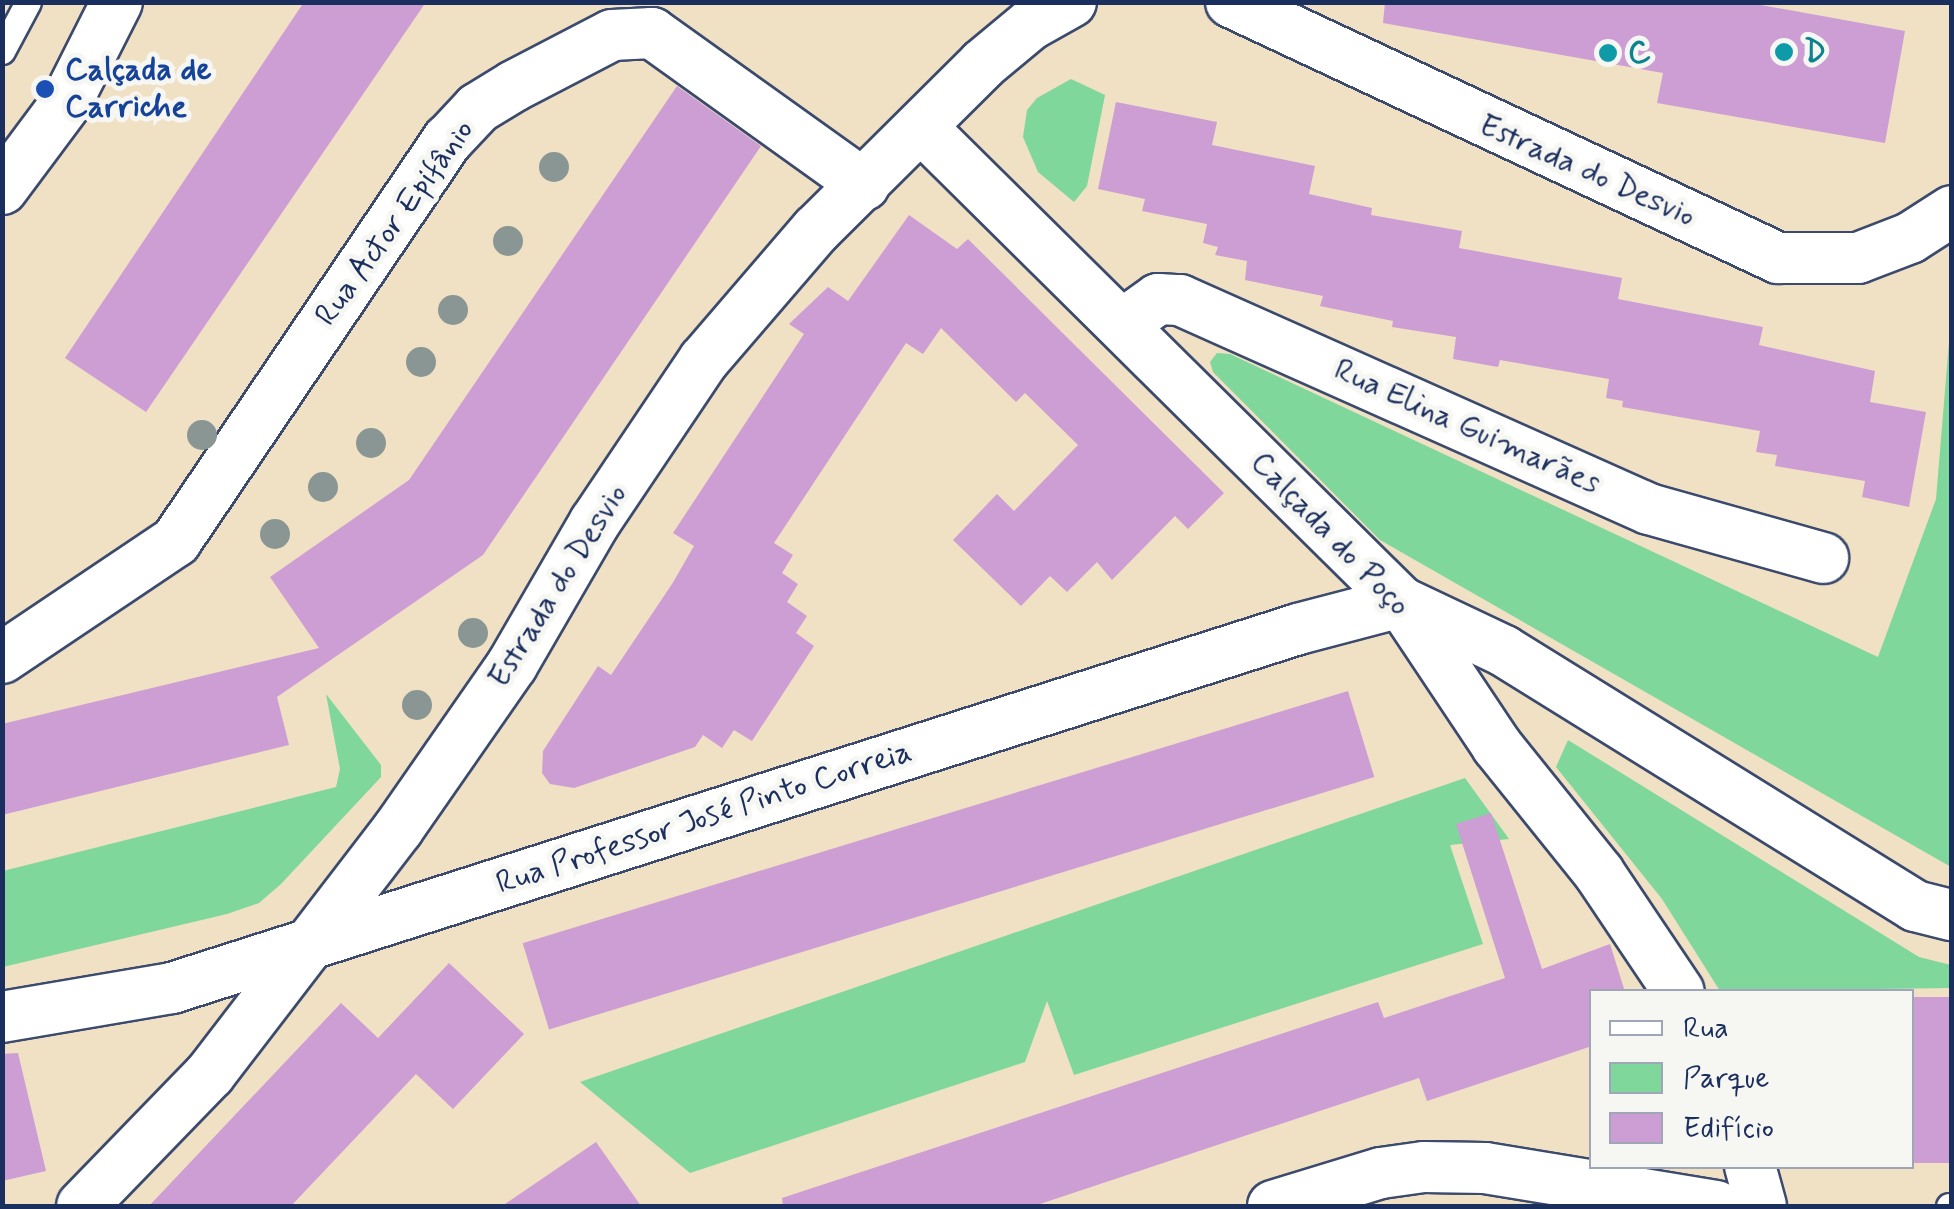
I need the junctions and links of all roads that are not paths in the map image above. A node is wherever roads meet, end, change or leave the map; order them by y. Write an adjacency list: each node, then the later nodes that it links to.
1 (28, 2): 5 (lane)
2 (117, 2): 8 (street)
3 (1071, 2): 6 (street, Estrada do Desvio)
4 (1231, 2): 9 (street, Estrada do Desvio)
5 (2, 51)
6 (921, 127): 7 (street, Estrada do Desvio); 10 (street, Calçada do Poço)
7 (864, 185): 13 (street, Rua Actor Epifânio); 15 (street, Estrada do Desvio)
8 (2, 189)
9 (1952, 212)
10 (1123, 324): 11 (street, Rua Elina Guimarães); 12 (street, Calçada do Poço)
11 (1822, 558)
12 (1401, 602): 14 (street); 15 (street, Rua Professor José Pinto Correia); 16 (street, Calçada do Poço)
13 (2, 658)
14 (1952, 915)
15 (314, 943): 17 (street, Rua Professor José Pinto Correia); 19 (street, Estrada do Desvio)
16 (1677, 989)
17 (2, 1017)
18 (1751, 1169): 22 (street)
19 (82, 1206)
20 (1273, 1206): 21 (street)
21 (1716, 1206)
22 (1760, 1206)

